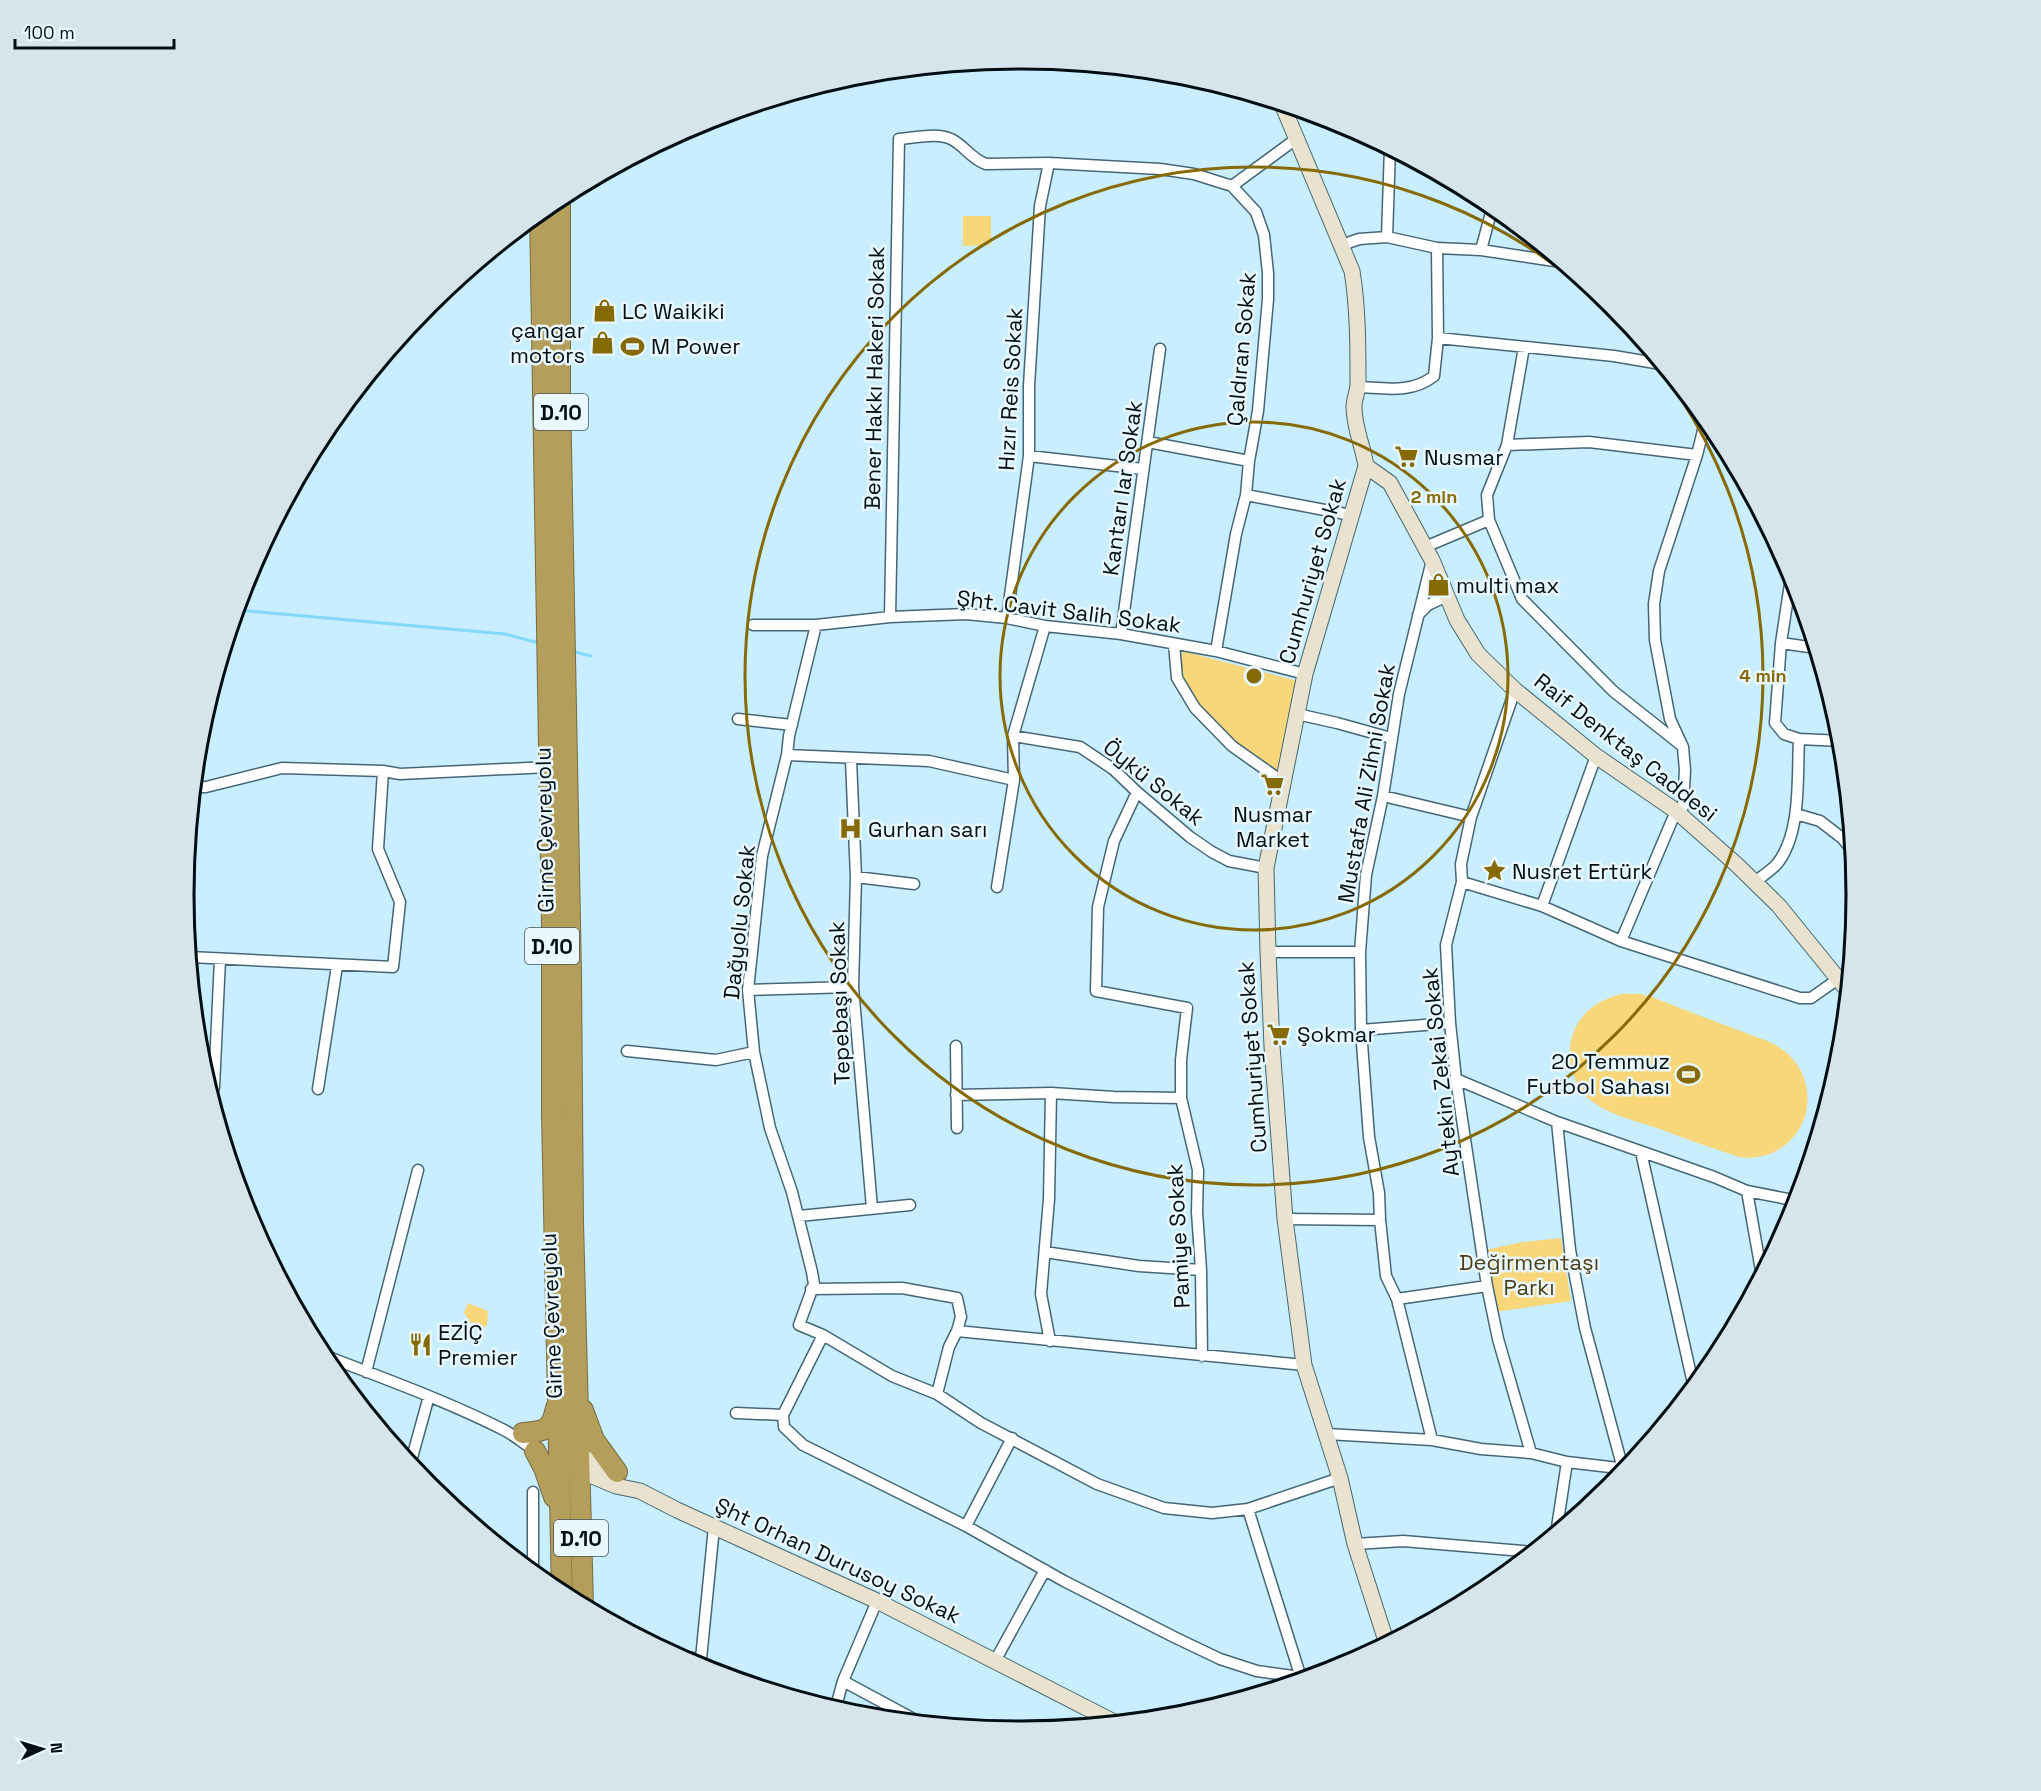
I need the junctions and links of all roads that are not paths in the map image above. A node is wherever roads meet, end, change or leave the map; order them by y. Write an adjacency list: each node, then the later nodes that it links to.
1 (1286, 113): 2 (street)
2 (1296, 138): 6 (street); 11 (street)
3 (899, 139): 5 (street, Çaldıran Sokak); 37 (street, Bener Hakkı Hakeri Sokak)
4 (1389, 156): 10 (street)
5 (1049, 163): 6 (street, Çaldıran Sokak); 24 (street, Hızır Reis Sokak)
6 (1232, 186): 25 (street, Çaldıran Sokak)
7 (560, 209): 39 (highway, Girne Çevreyolu / D.10)
8 (1490, 215): 13 (street)
9 (540, 223): 39 (highway, Girne Çevreyolu / D.10)
10 (1387, 237): 11 (street); 12 (street)
11 (1342, 245): 19 (street)
12 (1437, 248): 13 (street); 15 (street)
13 (1481, 250): 14 (street)
14 (1548, 260)
15 (1438, 339): 16 (street); 19 (street)
16 (1524, 347): 18 (street); 22 (street)
17 (1160, 349): 21 (street, Kantarı lar Sokak)
18 (1650, 361)
19 (1358, 387): 26 (street)
20 (1703, 429): 23 (street)
21 (1148, 442): 25 (street); 27 (street, Kantarı lar Sokak)
22 (1507, 445): 23 (street); 32 (street)
23 (1697, 455): 58 (street)
24 (1029, 456): 27 (street); 38 (street, Hızır Reis Sokak)
25 (1249, 461): 29 (street, Çaldıran Sokak)
26 (1366, 466): 28 (street, Cumhuriyet Sokak); 31 (street, Raif Denktaş Caddesi)
27 (1143, 469): 43 (street, Kantarı lar Sokak)
28 (1360, 484): 30 (street, Cumhuriyet Sokak); 31 (street, Raif Denktaş Caddesi)
29 (1246, 495): 30 (street); 47 (street, Çaldıran Sokak)
30 (1351, 515): 49 (street, Cumhuriyet Sokak)
31 (1409, 517): 33 (street, Raif Denktaş Caddesi)
32 (1489, 520): 33 (street); 58 (street)
33 (1429, 554): 35 (street, Raif Denktaş Caddesi); 36 (street, Mustafa Ali Zihni Sokak)
34 (1789, 592): 44 (street)
35 (1447, 596): 36 (street); 50 (street, Raif Denktaş Caddesi)
36 (1418, 615): 55 (street, Mustafa Ali Zihni Sokak)
37 (890, 617): 38 (street, Şht. Cavit Salih Sokak); 41 (street, Şht. Cavit Salih Sokak)
38 (1007, 618): 42 (street, Şht. Cavit Salih Sokak)
39 (556, 624): 48 (highway, Girne Çevreyolu / D.10)
40 (753, 625): 41 (street, Şht. Cavit Salih Sokak)
41 (816, 625): 53 (street, Dağyolu Sokak)
42 (1045, 626): 43 (street, Şht. Cavit Salih Sokak); 54 (street)
43 (1121, 634): 45 (street, Şht. Cavit Salih Sokak)
44 (1781, 643): 46 (street); 56 (street)
45 (1174, 644): 47 (street, Şht. Cavit Salih Sokak); 65 (street)
46 (1808, 647)
47 (1216, 651): 49 (street, Şht. Cavit Salih Sokak)
48 (556, 674): 62 (highway, Girne Çevreyolu / D.10); 126 (highway, Girne Çevreyolu / D.10)
49 (1305, 674): 51 (street, Cumhuriyet Sokak)
50 (1515, 690): 60 (street, Raif Denktaş Caddesi); 71 (street, Aytekin Zekai Sokak)
51 (1297, 714): 55 (street); 65 (street, Cumhuriyet Sokak)
52 (738, 719): 53 (street)
53 (792, 725): 59 (street, Dağyolu Sokak)
54 (1013, 736): 64 (street); 67 (street, Öykü Sokak)
55 (1391, 738): 68 (street, Mustafa Ali Zihni Sokak)
56 (1799, 739): 57 (street); 70 (street)
57 (1832, 741)
58 (1683, 747): 69 (street)
59 (787, 755): 61 (street); 89 (street, Dağyolu Sokak)
60 (1596, 756): 69 (street, Raif Denktaş Caddesi); 79 (street)
61 (852, 760): 64 (street); 74 (street, Tepebaşı Sokak)
62 (548, 766): 63 (street); 126 (highway, Girne Çevreyolu / D.10)
63 (384, 771): 66 (street); 85 (street)
64 (1014, 780): 78 (street)
65 (1283, 782): 73 (street, Cumhuriyet Sokak)
66 (201, 788)
67 (1137, 792): 73 (street, Öykü Sokak); 100 (street, Pamiye Sokak)
68 (1383, 796): 71 (street); 82 (street, Mustafa Ali Zihni Sokak)
69 (1676, 811): 76 (street, Raif Denktaş Caddesi); 80 (street)
70 (1796, 814): 72 (street); 76 (street)
71 (1471, 817): 75 (street, Aytekin Zekai Sokak)
72 (1845, 842)
73 (1266, 868): 81 (street, Cumhuriyet Sokak)
74 (856, 876): 77 (street); 88 (street, Tepebaşı Sokak)
75 (1462, 882): 79 (street); 90 (street, Aytekin Zekai Sokak)
76 (1755, 882): 86 (street, Raif Denktaş Caddesi)
77 (914, 884)
78 (997, 887)
79 (1542, 906): 80 (street)
80 (1621, 940): 87 (street)
81 (1268, 952): 82 (street); 110 (street, Cumhuriyet Sokak)
82 (1360, 952): 91 (street, Mustafa Ali Zihni Sokak)
83 (197, 957): 84 (street)
84 (220, 959): 85 (street); 95 (street)
85 (337, 966): 97 (street)
86 (1842, 984)
87 (1842, 986)
88 (853, 987): 89 (street); 108 (street, Tepebaşı Sokak)
89 (748, 990): 94 (street, Dağyolu Sokak)
90 (1450, 1023): 91 (street); 96 (street, Aytekin Zekai Sokak)
91 (1361, 1030): 111 (street, Mustafa Ali Zihni Sokak)
92 (956, 1046): 99 (street)
93 (627, 1051): 94 (street)
94 (754, 1052): 109 (street, Dağyolu Sokak)
95 (214, 1075)
96 (1456, 1079): 101 (street); 115 (street, Aytekin Zekai Sokak)
97 (318, 1089)
98 (1051, 1093): 99 (street); 100 (street); 112 (street)
99 (956, 1095): 102 (street)
100 (1181, 1098): 114 (street, Pamiye Sokak)
101 (1557, 1122): 103 (street); 139 (street)
102 (957, 1128)
103 (1641, 1152): 105 (street); 125 (street)
104 (418, 1170): 124 (street)
105 (1747, 1191): 106 (street); 113 (street)
106 (1788, 1200)
107 (910, 1205): 108 (street)
108 (872, 1208): 109 (street)
109 (799, 1216): 116 (street, Dağyolu Sokak)
110 (1285, 1219): 111 (street); 123 (street, Cumhuriyet Sokak)
111 (1380, 1220): 117 (street, Mustafa Ali Zihni Sokak)
112 (1045, 1252): 114 (street); 120 (street)
113 (1760, 1265)
114 (1201, 1270): 121 (street, Pamiye Sokak)
115 (1487, 1286): 117 (street); 136 (street, Aytekin Zekai Sokak)
116 (811, 1289): 118 (street); 119 (street, Dağyolu Sokak)
117 (1396, 1299): 134 (street, Mustafa Ali Zihni Sokak)
118 (957, 1331): 120 (street); 127 (street)
119 (823, 1335): 127 (street); 130 (street)
120 (1050, 1341): 121 (street)
121 (1202, 1356): 123 (street)
122 (337, 1360): 124 (street)
123 (1304, 1365): 132 (street, Cumhuriyet Sokak)
124 (366, 1372): 128 (street)
125 (1692, 1377)
126 (568, 1394): 131 (highway); 138 (highway, Girne Çevreyolu / D.10); 140 (highway, Girne Çevreyolu / D.10); 143 (highway)
127 (937, 1394): 133 (street)
128 (429, 1396): 131 (street); 137 (street)
129 (736, 1413): 130 (street)
130 (783, 1415): 150 (street)
131 (515, 1432): 135 (street, Şht Orhan Durusoy Sokak); 138 (street)
132 (1327, 1434): 134 (street); 144 (street, Cumhuriyet Sokak)
133 (1012, 1438): 147 (street); 150 (street)
134 (1432, 1440): 136 (street)
135 (535, 1450): 138 (street, Şht Orhan Durusoy Sokak); 148 (highway)
136 (1532, 1453): 141 (street)
137 (413, 1455)
138 (559, 1455): 140 (street, Şht Orhan Durusoy Sokak); 148 (highway, Girne Çevreyolu / D.10)
139 (1623, 1461)
140 (579, 1462): 143 (street); 145 (street, Şht Orhan Durusoy Sokak); 157 (highway, Girne Çevreyolu / D.10)
141 (1568, 1462): 142 (street); 149 (street)
142 (1616, 1468)
143 (617, 1472): 145 (street)
144 (1341, 1478): 147 (street); 152 (street, Cumhuriyet Sokak)
145 (640, 1491): 151 (street, Şht Orhan Durusoy Sokak)
146 (532, 1492): 154 (street)
147 (1248, 1509): 162 (street)
148 (561, 1519): 156 (highway, Girne Çevreyolu / D.10)
149 (1558, 1523)
150 (966, 1526): 155 (street)
151 (714, 1527): 158 (street, Şht Orhan Durusoy Sokak); 160 (street)
152 (1355, 1544): 153 (street); 159 (street, Cumhuriyet Sokak)
153 (1524, 1551)
154 (533, 1563)
155 (1045, 1570): 161 (street); 163 (street)
156 (562, 1584)
157 (583, 1596)
158 (877, 1601): 161 (street, Şht Orhan Durusoy Sokak); 164 (street)
159 (1385, 1637)
160 (701, 1658)
161 (995, 1661): 167 (street, Şht Orhan Durusoy Sokak)
162 (1299, 1673)
163 (1289, 1677)
164 (843, 1681): 165 (street); 166 (street)
165 (837, 1701)
166 (903, 1713)
167 (1105, 1717)

